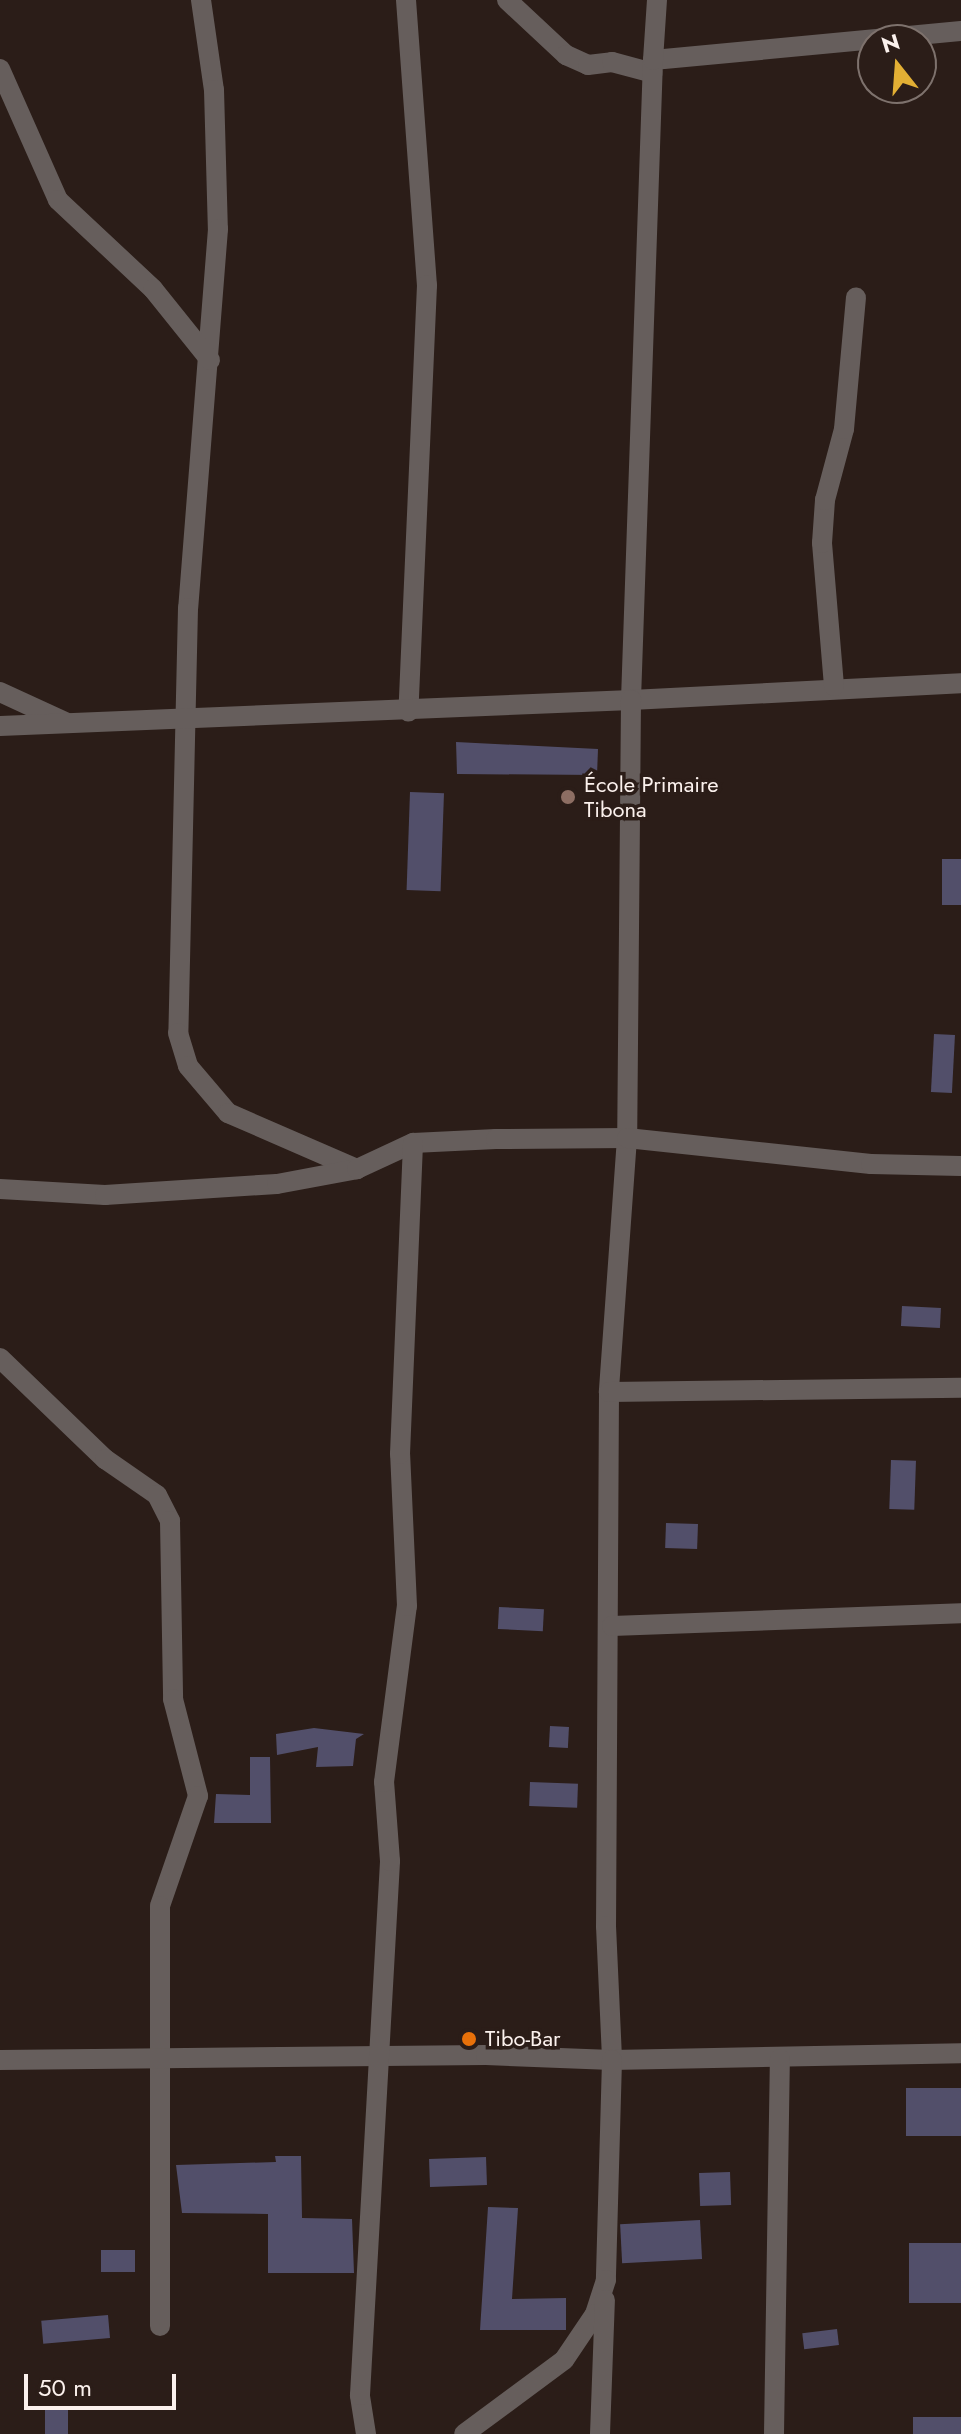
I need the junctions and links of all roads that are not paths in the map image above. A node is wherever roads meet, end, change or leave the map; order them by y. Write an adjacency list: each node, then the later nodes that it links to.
1 (201, 0): 9 (street)
2 (406, 0): 14 (street)
3 (507, 0): 6 (street)
4 (657, 0): 6 (street)
5 (961, 31): 6 (street)
6 (653, 67): 13 (street)
7 (0, 69): 9 (street)
8 (856, 298): 11 (street)
9 (210, 360): 15 (street)
10 (961, 683): 11 (street)
11 (834, 686): 13 (street)
12 (0, 692): 16 (street)
13 (631, 700): 14 (street); 18 (street)
14 (408, 712): 15 (street)
15 (186, 716): 16 (street); 21 (street)
16 (67, 723): 17 (street)
17 (0, 726)
18 (627, 1138): 19 (street); 20 (street); 25 (street)
19 (413, 1143): 21 (street); 29 (street)
20 (961, 1166)
21 (357, 1169): 22 (street)
22 (0, 1189)
23 (0, 1358): 30 (street)
24 (961, 1388): 25 (street)
25 (609, 1392): 27 (street)
26 (961, 1613): 27 (street)
27 (612, 1626): 33 (street)
28 (961, 2053): 31 (street)
29 (377, 2057): 30 (street); 33 (street); 36 (street)
30 (155, 2059): 32 (street); 35 (street)
31 (780, 2059): 33 (street); 39 (street)
32 (0, 2060)
33 (612, 2060): 34 (street)
34 (606, 2280): 37 (street); 38 (street)
35 (160, 2326)
36 (366, 2434)
37 (464, 2434)
38 (600, 2434)
39 (774, 2434)

